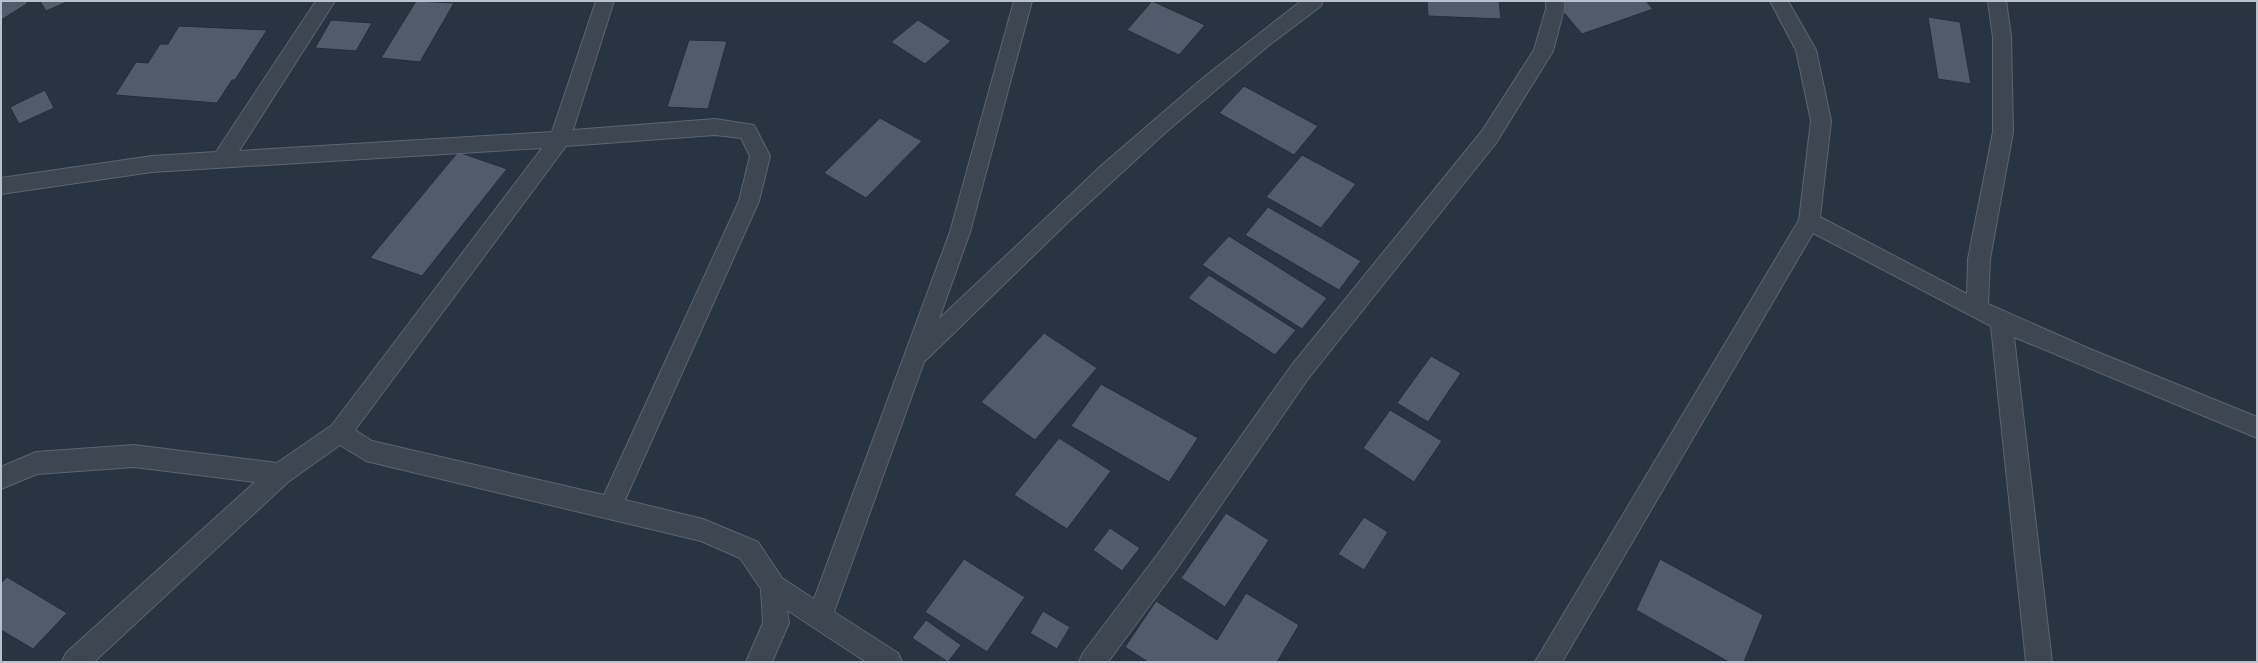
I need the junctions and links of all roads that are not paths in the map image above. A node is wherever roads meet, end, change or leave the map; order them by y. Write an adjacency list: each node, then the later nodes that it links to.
1 (326, 1): 9 (street)
2 (605, 1): 8 (street)
3 (1023, 1): 14 (street)
4 (1314, 1): 14 (street)
5 (1555, 1): 25 (street)
6 (1779, 1): 11 (street)
7 (1996, 1): 12 (street)
8 (560, 139): 9 (street); 16 (street); 19 (street)
9 (222, 160): 10 (street)
10 (1, 186)
11 (1809, 221): 12 (street); 26 (street)
12 (1977, 309): 13 (street)
13 (2000, 320): 15 (street); 27 (street)
14 (914, 358): 21 (street)
15 (2257, 428)
16 (340, 432): 17 (street); 19 (street)
17 (280, 474): 18 (street); 22 (street)
18 (1, 478)
19 (610, 508): 20 (street)
20 (773, 586): 21 (street); 23 (street)
21 (820, 617): 24 (street)
22 (75, 662)
23 (759, 662)
24 (889, 662)
25 (1092, 662)
26 (1548, 662)
27 (2039, 662)

